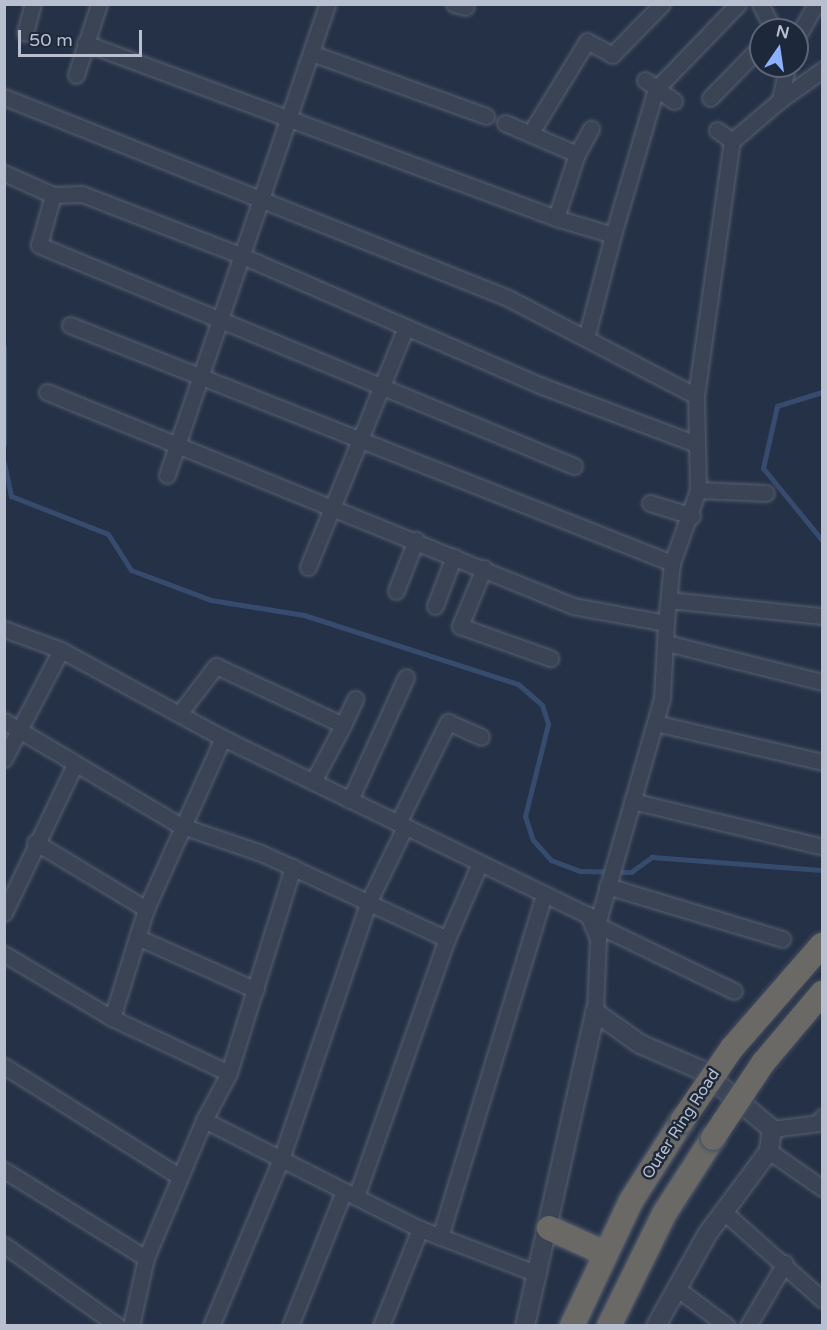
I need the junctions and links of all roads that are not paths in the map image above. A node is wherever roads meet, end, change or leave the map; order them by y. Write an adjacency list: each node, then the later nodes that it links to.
1 (33, 4): 10 (street)
2 (99, 4): 11 (street)
3 (327, 4): 12 (street)
4 (662, 4): 27 (street)
5 (738, 4): 17 (street)
6 (760, 4): 8 (street)
7 (816, 4): 9 (street)
8 (768, 18)
9 (808, 18)
10 (25, 33)
11 (85, 43): 15 (street); 23 (street)
12 (314, 54): 22 (street); 23 (street)
13 (749, 58): 19 (street)
14 (822, 70): 20 (street)
15 (76, 75)
16 (785, 78): 20 (street)
17 (651, 85): 21 (street); 34 (street)
18 (4, 97): 32 (street)
19 (710, 98)
20 (780, 100): 28 (street)
21 (674, 101)
22 (486, 116)
23 (292, 120): 32 (street); 33 (street)
24 (505, 123): 27 (street)
25 (591, 129): 29 (street)
26 (717, 130): 28 (street)
27 (530, 134): 29 (street)
28 (732, 141): 43 (street)
29 (577, 154): 33 (street)
30 (4, 173): 31 (street)
31 (53, 195): 35 (street); 36 (street)
32 (265, 197): 35 (street); 39 (street)
33 (556, 219): 34 (street)
34 (613, 235): 39 (street)
35 (245, 257): 36 (street); 38 (street)
36 (223, 317): 40 (street); 41 (street)
37 (70, 325): 40 (street)
38 (406, 327): 41 (street); 46 (street)
39 (587, 335): 43 (street)
40 (201, 374): 44 (street); 45 (street)
41 (382, 384): 45 (street); 47 (street)
42 (47, 392): 44 (street)
43 (696, 396): 46 (street)
44 (179, 442): 48 (street); 52 (street)
45 (357, 442): 52 (street); 56 (street)
46 (694, 443): 49 (street)
47 (574, 466)
48 (167, 475)
49 (698, 490): 50 (street); 53 (street)
50 (766, 493)
51 (650, 503): 53 (street)
52 (333, 506): 54 (street); 57 (street)
53 (692, 516): 56 (street)
54 (416, 540): 55 (street); 59 (street)
55 (454, 555): 58 (street); 61 (street)
56 (672, 563): 60 (street)
57 (308, 567)
58 (484, 568): 63 (street); 67 (street)
59 (396, 591)
60 (669, 600): 62 (street); 63 (street)
61 (435, 606)
62 (822, 616)
63 (666, 623): 65 (street)
64 (4, 628): 66 (street)
65 (667, 643): 69 (street); 73 (street)
66 (61, 650): 71 (street); 75 (street)
67 (550, 658)
68 (406, 677): 82 (street)
69 (822, 681)
70 (355, 699): 74 (street)
71 (179, 714): 74 (street); 77 (street)
72 (4, 721): 75 (street)
73 (655, 723): 79 (street); 83 (street)
74 (343, 725): 81 (street)
75 (22, 728): 78 (street); 80 (street)
76 (481, 737): 85 (street)
77 (223, 738): 81 (street); 84 (street)
78 (4, 759)
79 (822, 762)
80 (74, 766): 84 (street); 86 (street)
81 (313, 782): 82 (street)
82 (350, 800): 85 (street)
83 (632, 801): 87 (street); 90 (street)
84 (179, 825): 89 (street); 93 (street)
85 (402, 825): 88 (street); 92 (street)
86 (35, 842): 93 (street); 94 (street)
87 (820, 846)
88 (480, 863): 91 (street); 97 (street)
89 (293, 867): 92 (street); 101 (street)
90 (607, 884): 95 (street); 98 (street)
91 (544, 894): 95 (street); 120 (street)
92 (369, 901): 97 (street); 112 (street)
93 (146, 909): 96 (street)
94 (4, 913)
95 (597, 925): 102 (street); 104 (street)
96 (137, 937): 101 (street); 105 (street)
97 (447, 939): 116 (street)
98 (782, 939)
99 (822, 945): 122 (highway, Outer Ring Road, bridge)
100 (4, 954): 105 (street)
101 (256, 990): 107 (street)
102 (734, 991)
103 (822, 993): 135 (highway, Outer Ring Road, bridge)
104 (595, 1012): 110 (street); 118 (street)
105 (112, 1018): 107 (street)
106 (4, 1066): 114 (street)
107 (229, 1073): 109 (street)
108 (822, 1117): 110 (street)
109 (204, 1120): 112 (street); 114 (street)
110 (772, 1129): 111 (street)
111 (769, 1151): 115 (street); 117 (street)
112 (281, 1159): 116 (street); 130 (street)
113 (4, 1170): 123 (street)
114 (180, 1177): 123 (street)
115 (822, 1188)
116 (350, 1194): 119 (street); 131 (street)
117 (725, 1213): 124 (street); 126 (street)
118 (549, 1228): 122 (highway); 125 (street)
119 (420, 1229): 120 (street); 132 (street)
120 (440, 1237): 125 (street)
121 (4, 1245): 128 (street)
122 (604, 1254): 134 (highway, Outer Ring Road)
123 (146, 1258): 129 (street)
124 (785, 1263): 127 (street); 138 (street)
125 (538, 1274): 133 (street)
126 (675, 1287): 136 (street); 137 (street)
127 (822, 1299)
128 (118, 1326)
129 (131, 1326)
130 (211, 1326)
131 (290, 1326)
132 (381, 1326)
133 (525, 1326)
134 (572, 1326)
135 (609, 1326)
136 (656, 1326)
137 (728, 1326)
138 (748, 1326)

